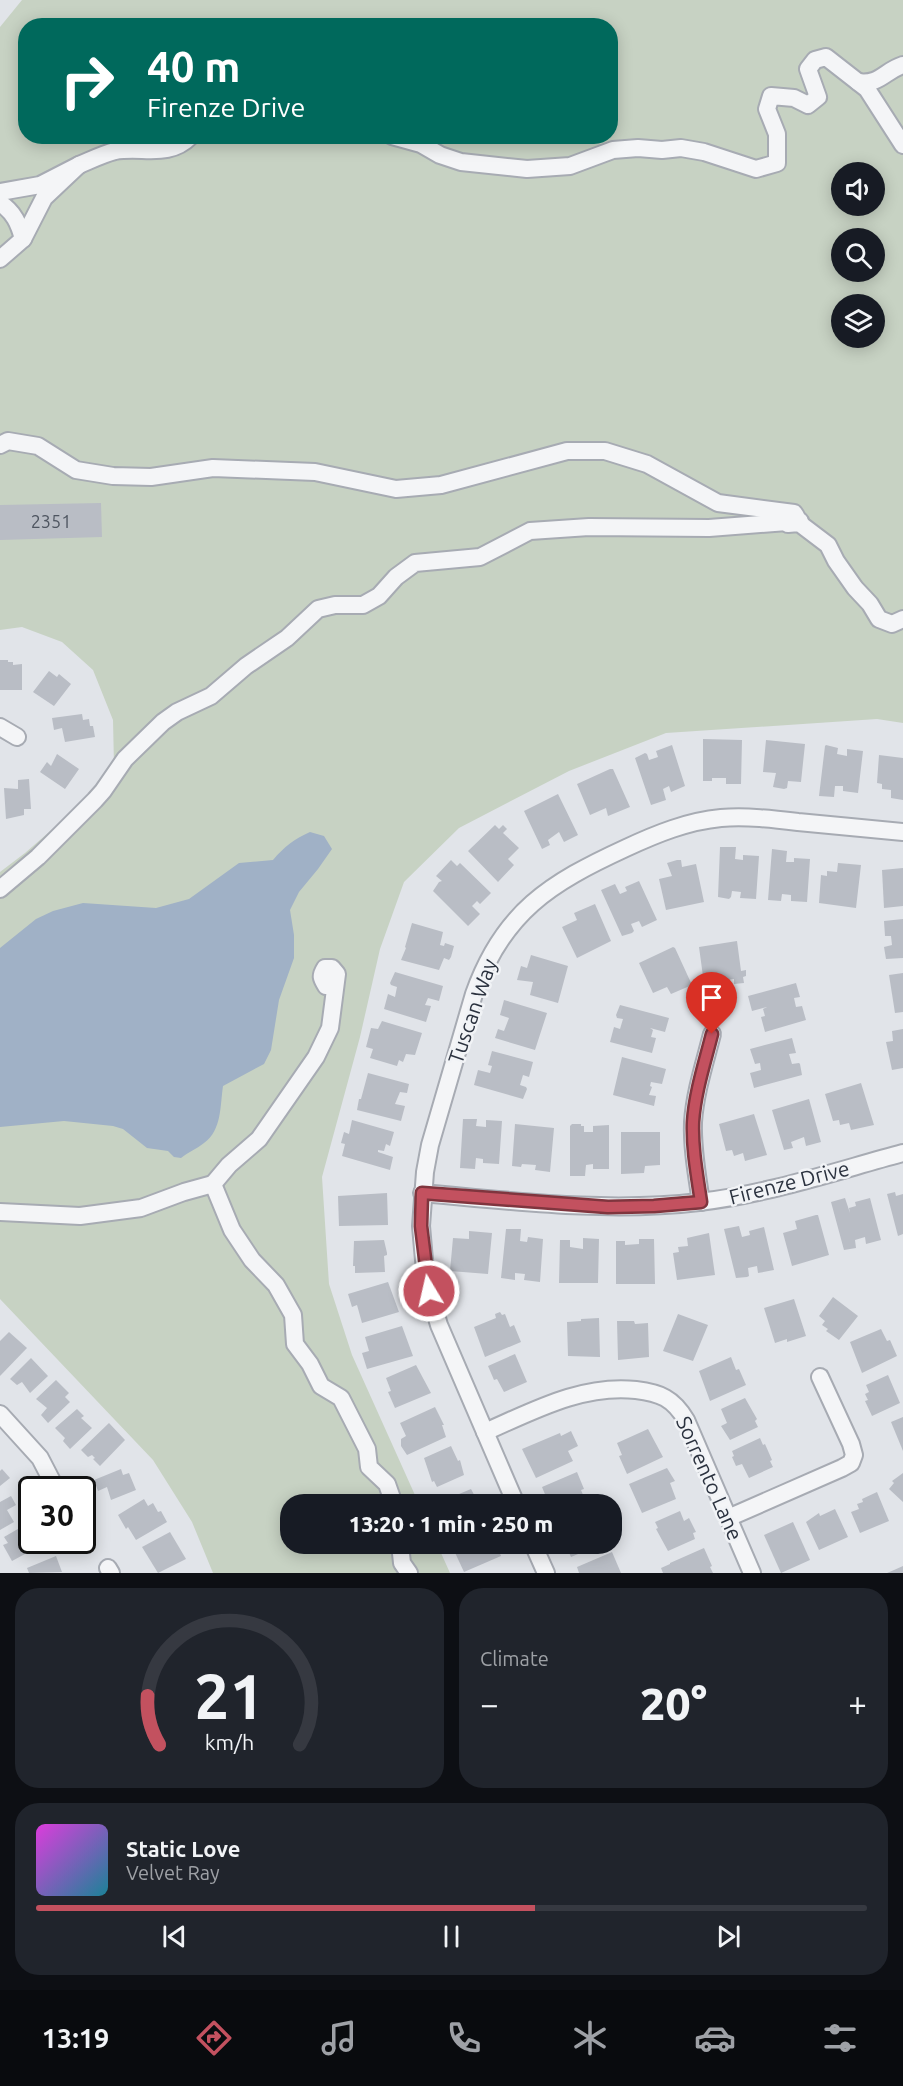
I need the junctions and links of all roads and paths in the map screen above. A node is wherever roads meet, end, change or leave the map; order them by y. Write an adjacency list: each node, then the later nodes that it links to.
1 (903, 65): 2 (street)
2 (858, 82): 4 (street); 5 (street)
3 (181, 144): 6 (street)
4 (421, 144)
5 (903, 145)
6 (79, 165): 7 (street); 9 (street)
7 (0, 192)
8 (0, 204): 9 (street)
9 (23, 239): 10 (street)
10 (0, 259)
11 (0, 445): 12 (street)
12 (709, 528): 13 (street); 17 (street)
13 (903, 619)
14 (0, 727): 15 (street)
15 (17, 737)
16 (903, 832): 22 (street, Tuscan Way)
17 (0, 889)
18 (335, 984): 21 (street)
19 (712, 1034): 23 (street)
20 (903, 1153): 23 (street, Firenze Drive)
21 (213, 1184): 24 (street); 29 (street)
22 (422, 1193): 23 (street, Firenze Drive); 27 (street, Tuscan Way)
23 (701, 1202)
24 (0, 1212)
25 (820, 1377): 31 (street)
26 (0, 1414): 28 (street)
27 (485, 1432): 30 (street, Tuscan Way); 31 (street, Sorrento Lane)
28 (49, 1476)
29 (390, 1494)
30 (512, 1494)
31 (728, 1518): 36 (street, Sorrento Lane)
32 (401, 1554): 34 (street)
33 (537, 1554): 35 (street)
34 (409, 1573)
35 (546, 1573)
36 (752, 1573)

